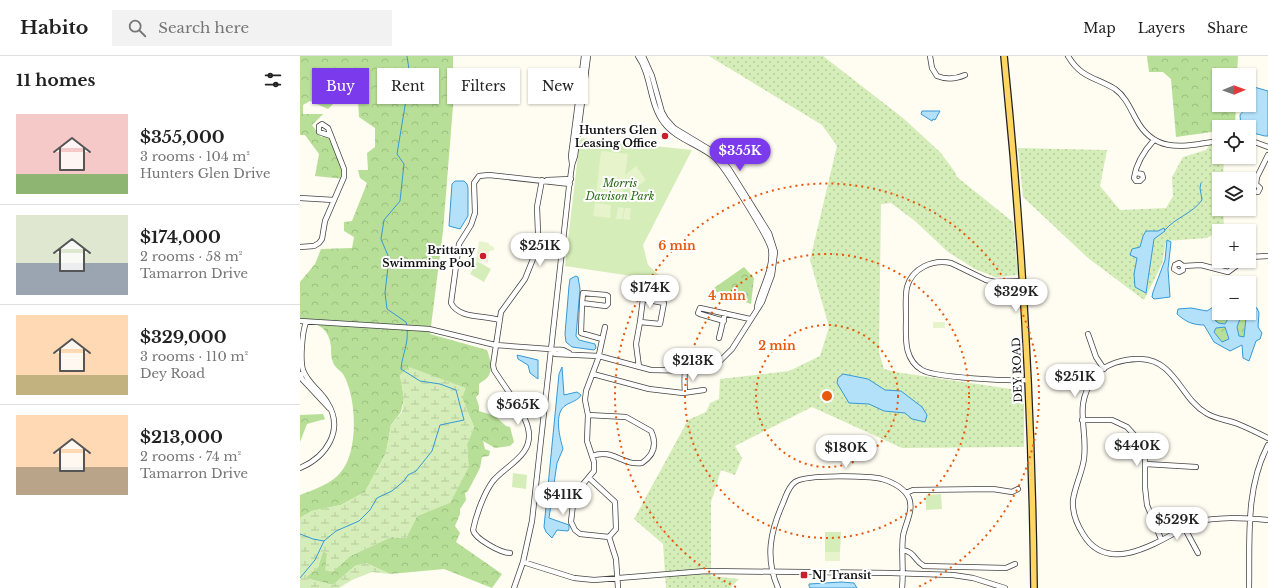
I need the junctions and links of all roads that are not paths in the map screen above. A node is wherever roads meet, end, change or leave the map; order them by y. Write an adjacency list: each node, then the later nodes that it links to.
1 (584, 56): 15 (street)
2 (588, 56): 15 (street)
3 (638, 56): 31 (street)
4 (643, 56): 31 (street)
5 (930, 56): 8 (street)
6 (1004, 56): 29 (main road, DEY ROAD)
7 (1068, 56): 10 (street)
8 (966, 74)
9 (331, 136): 21 (street)
10 (1154, 140): 11 (street); 16 (street)
11 (1212, 142)
12 (1256, 143): 13 (street)
13 (1268, 147)
14 (1268, 155): 19 (street)
15 (572, 165): 18 (street)
16 (1136, 174)
17 (544, 180): 18 (street); 35 (street); 35 (street)
18 (570, 182): 41 (street)
19 (1256, 184)
20 (300, 198): 21 (street)
21 (334, 200): 22 (street)
22 (300, 247)
23 (1268, 256): 24 (street)
24 (1256, 257)
25 (1183, 266): 26 (street)
26 (1212, 268)
27 (1213, 268): 28 (street)
28 (1233, 268)
29 (1023, 281): 56 (main road, DEY ROAD); 56 (street)
30 (582, 303): 30 (street); 43 (street)
31 (756, 309): 33 (street)
32 (725, 313): 33 (street); 36 (street); 36 (street)
33 (750, 319): 53 (street)
34 (300, 320): 37 (street)
35 (499, 320): 44 (street)
36 (724, 321): 42 (street)
37 (306, 322): 44 (street); 47 (street)
38 (640, 322): 38 (street); 51 (street)
39 (605, 327): 43 (street)
40 (1088, 334): 52 (street)
41 (553, 335): 45 (street); 46 (street)
42 (719, 338)
43 (602, 339): 48 (street)
44 (495, 345): 45 (street); 77 (street)
45 (551, 350): 46 (street); 50 (street)
46 (562, 352): 48 (street); 50 (street)
47 (301, 353): 57 (street)
48 (599, 356): 51 (street); 55 (street)
49 (685, 360): 49 (street); 53 (street)
50 (550, 365): 79 (street)
51 (639, 367): 53 (street)
52 (1104, 369): 61 (street); 62 (street)
53 (684, 371): 59 (street)
54 (300, 374): 57 (street)
55 (593, 374): 59 (street); 60 (street)
56 (1028, 380): 89 (main road, DEY ROAD)
57 (311, 387): 67 (street)
58 (704, 390): 59 (street)
59 (685, 393)
60 (588, 416): 64 (street); 64 (street)
61 (1082, 420): 65 (street); 75 (street)
62 (1268, 438)
63 (1268, 445): 71 (street)
64 (592, 456): 68 (street)
65 (1146, 464): 66 (street); 75 (street)
66 (1196, 467)
67 (300, 468)
68 (589, 478): 74 (street); 74 (street)
69 (1018, 489): 70 (street)
70 (906, 493): 76 (street); 81 (street)
71 (1250, 519): 72 (street); 73 (street); 90 (street)
72 (1268, 520)
73 (1184, 527): 75 (street); 78 (street)
74 (609, 537): 83 (street)
75 (1161, 540)
76 (902, 550): 80 (street); 82 (street)
77 (510, 553)
78 (1198, 553)
79 (523, 562): 83 (street); 84 (street)
80 (1015, 564)
81 (772, 571): 82 (street); 83 (street); 86 (street)
82 (902, 574): 87 (street); 88 (street)
83 (618, 579): 85 (street)
84 (514, 588)
85 (618, 588)
86 (778, 588)
87 (902, 588)
88 (1005, 588)
89 (1034, 588)
90 (1249, 588)

